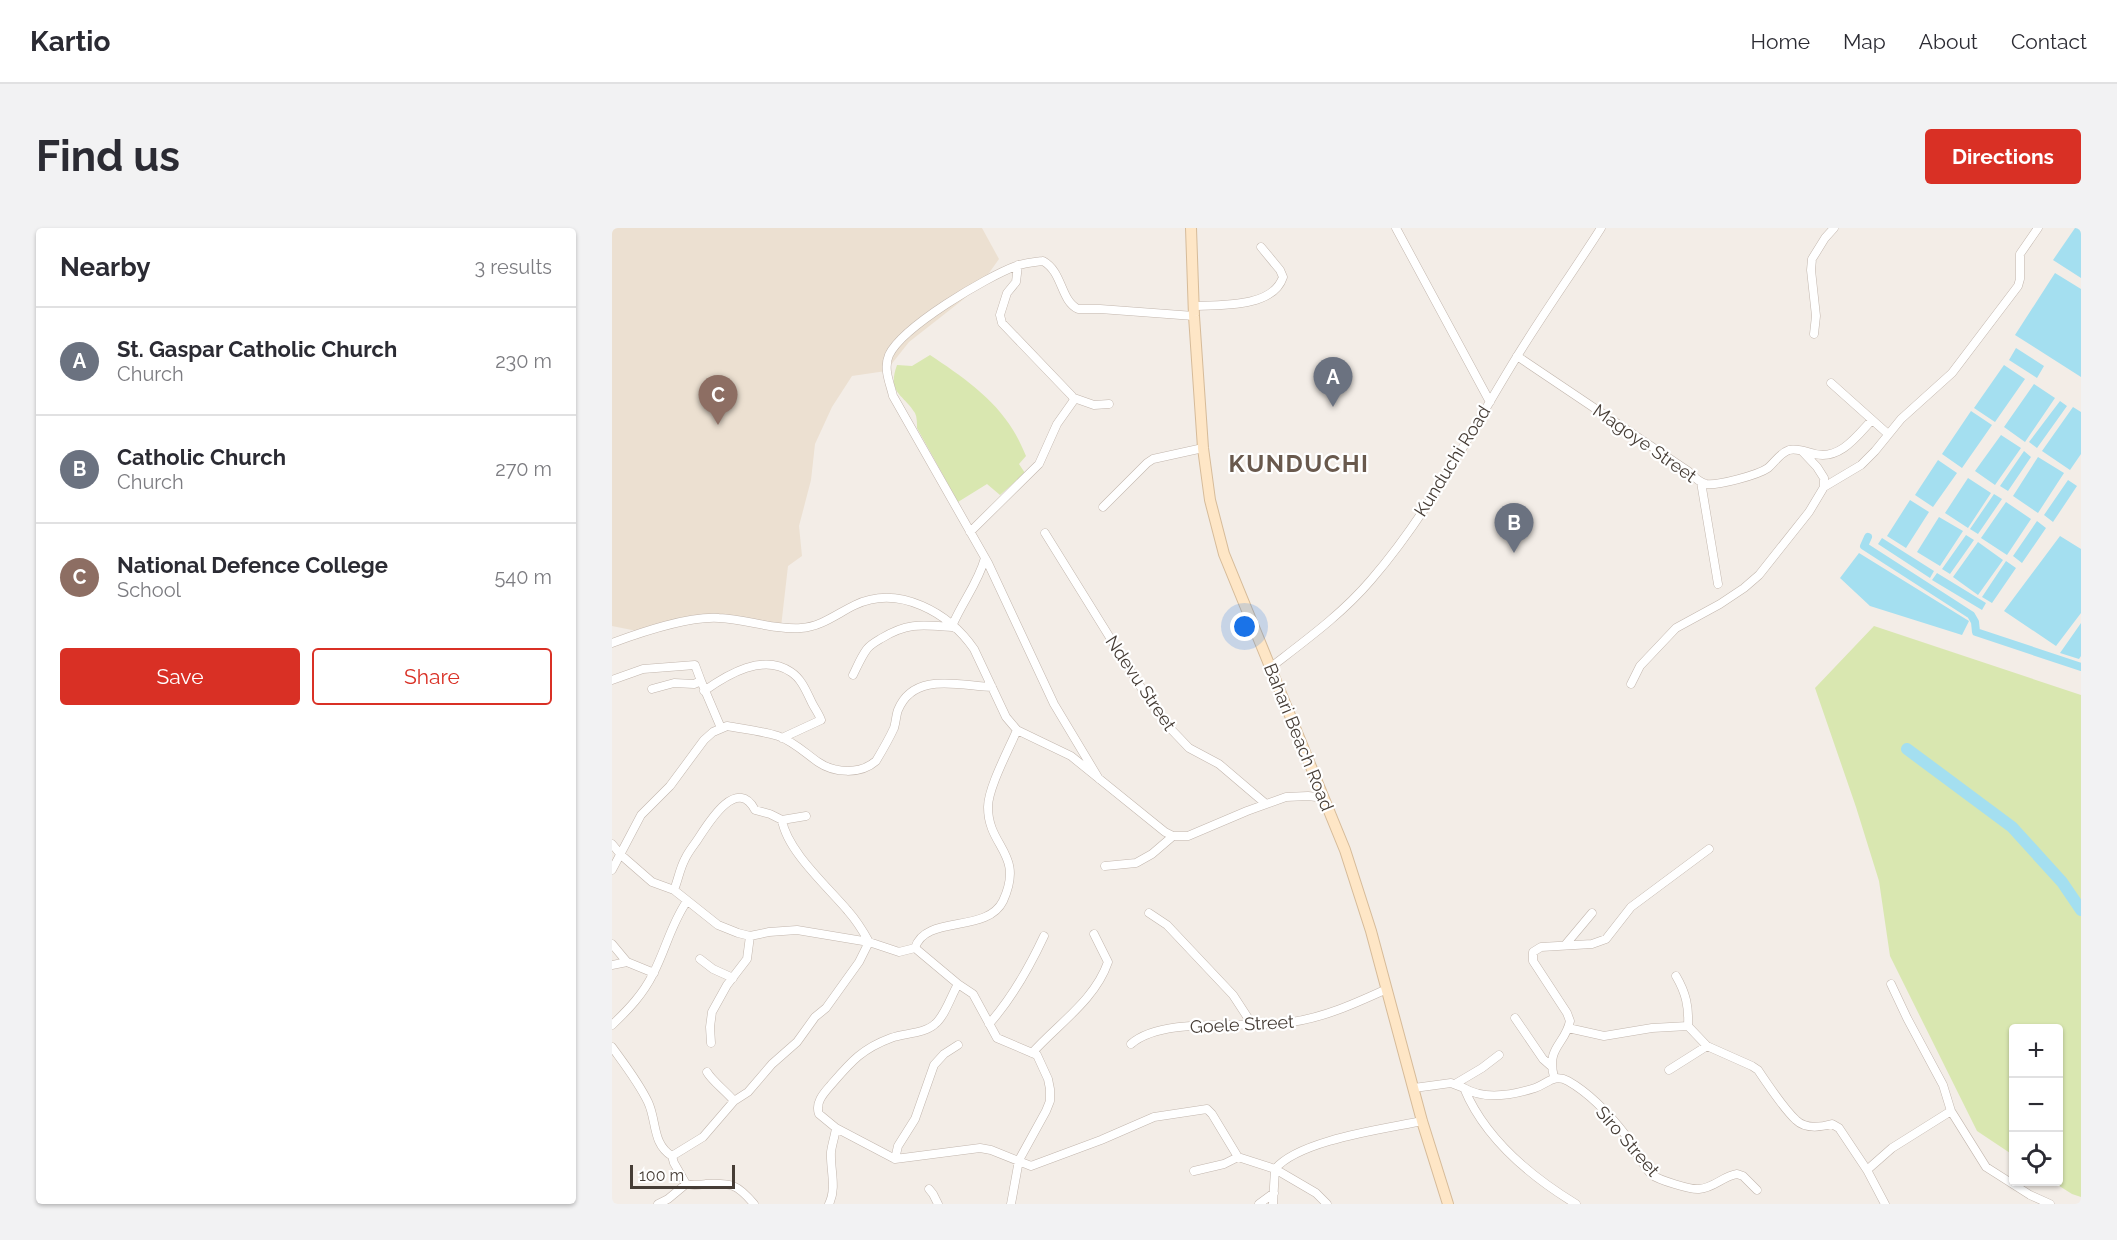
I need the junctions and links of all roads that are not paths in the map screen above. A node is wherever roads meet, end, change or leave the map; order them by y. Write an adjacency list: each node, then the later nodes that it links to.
1 (1191, 228): 8 (street, Bahari Beach Road)
2 (1396, 228): 13 (street)
3 (1601, 228): 10 (street, Kunduchi Road)
4 (1834, 228): 9 (street)
5 (2038, 228): 16 (street)
6 (1261, 247): 8 (street)
7 (1018, 265): 8 (street); 12 (street); 22 (street)
8 (1193, 311): 17 (street, Bahari Beach Road)
9 (1814, 334)
10 (1517, 356): 13 (street, Kunduchi Road); 19 (street, Magoye Street)
11 (1831, 383): 15 (street)
12 (1074, 398): 14 (street); 22 (street)
13 (1490, 402): 28 (street, Kunduchi Road)
14 (1108, 404)
15 (1872, 421): 16 (street); 18 (street)
16 (1888, 434): 20 (street)
17 (1203, 447): 21 (street); 28 (street, Bahari Beach Road)
18 (1801, 450): 19 (street, Magoye Street); 20 (street)
19 (1701, 482): 25 (street)
20 (1824, 487): 32 (street)
21 (1103, 507)
22 (970, 532): 24 (street)
23 (1045, 533): 41 (street, Ndevu Street)
24 (985, 558): 26 (street); 39 (street)
25 (1718, 584)
26 (955, 628): 27 (street); 29 (street); 33 (street)
27 (612, 642)
28 (1271, 666): 40 (street, Bahari Beach Road)
29 (853, 675)
30 (612, 680): 31 (street)
31 (701, 681): 34 (street); 35 (street)
32 (1631, 684)
33 (992, 687): 37 (street); 38 (street)
34 (652, 689)
35 (704, 691): 36 (street); 38 (street)
36 (721, 728): 38 (street); 47 (street)
37 (1017, 730): 39 (street); 60 (street)
38 (782, 738)
39 (1099, 779): 44 (street)
40 (1324, 798): 41 (street); 69 (street, Bahari Beach Road)
41 (1266, 804): 44 (street)
42 (807, 816): 43 (street)
43 (782, 820): 50 (street); 57 (street)
44 (1173, 836): 48 (street)
45 (612, 843): 47 (street)
46 (1709, 849): 59 (street)
47 (621, 855): 49 (street); 50 (street)
48 (1105, 866)
49 (612, 870)
50 (674, 890): 51 (street)
51 (687, 901): 55 (street); 64 (street)
52 (1149, 913): 73 (street)
53 (1592, 913): 59 (street)
54 (1094, 934): 81 (street)
55 (750, 936): 57 (street); 66 (street)
56 (1044, 936): 71 (street)
57 (869, 942): 60 (street); 90 (street)
58 (612, 944): 62 (street)
59 (1566, 944): 75 (street)
60 (915, 948): 67 (street)
61 (700, 959): 66 (street)
62 (627, 962): 63 (street); 64 (street)
63 (612, 965)
64 (654, 973): 72 (street)
65 (1676, 976): 74 (street)
66 (734, 978): 76 (street)
67 (958, 984): 71 (street); 93 (street)
68 (1892, 984): 91 (street)
69 (1387, 989): 73 (street, Goele Street); 88 (street, Bahari Beach Road)
70 (1515, 1018): 83 (street)
71 (989, 1024): 81 (street)
72 (612, 1025)
73 (1256, 1026): 77 (street, Goele Street)
74 (1688, 1026): 75 (street); 79 (street)
75 (1568, 1028): 83 (street)
76 (711, 1043)
77 (1131, 1044)
78 (958, 1045): 96 (street)
79 (1707, 1046): 84 (street); 99 (street)
80 (612, 1047): 94 (street)
81 (1032, 1053): 97 (street)
82 (1499, 1055): 87 (street)
83 (1551, 1066): 86 (street)
84 (1669, 1070)
85 (707, 1072): 90 (street)
86 (1554, 1077): 89 (street); 103 (street, Siro Street)
87 (1455, 1084): 88 (street); 89 (street)
88 (1414, 1088): 92 (street, Bahari Beach Road)
89 (1464, 1089): 114 (street)
90 (734, 1101): 94 (street)
91 (1951, 1111): 99 (street); 116 (street)
92 (1422, 1120): 98 (street); 113 (street, Bahari Beach Road)
93 (836, 1128): 96 (street); 107 (street)
94 (672, 1156): 101 (street)
95 (1238, 1157): 97 (street); 98 (street); 100 (street)
96 (895, 1159): 97 (street)
97 (1019, 1160): 109 (street)
98 (1275, 1169): 104 (street); 112 (street)
99 (1868, 1170): 115 (street)
100 (1194, 1171)
101 (686, 1184): 105 (street); 106 (street)
102 (928, 1189): 108 (street)
103 (1757, 1190)
104 (1274, 1193): 110 (street); 111 (street)
105 (658, 1204)
106 (754, 1204)
107 (829, 1204)
108 (938, 1204)
109 (1011, 1204)
110 (1259, 1204)
111 (1273, 1204)
112 (1328, 1204)
113 (1448, 1204)
114 (1576, 1204)
115 (1885, 1204)
116 (2050, 1204)

